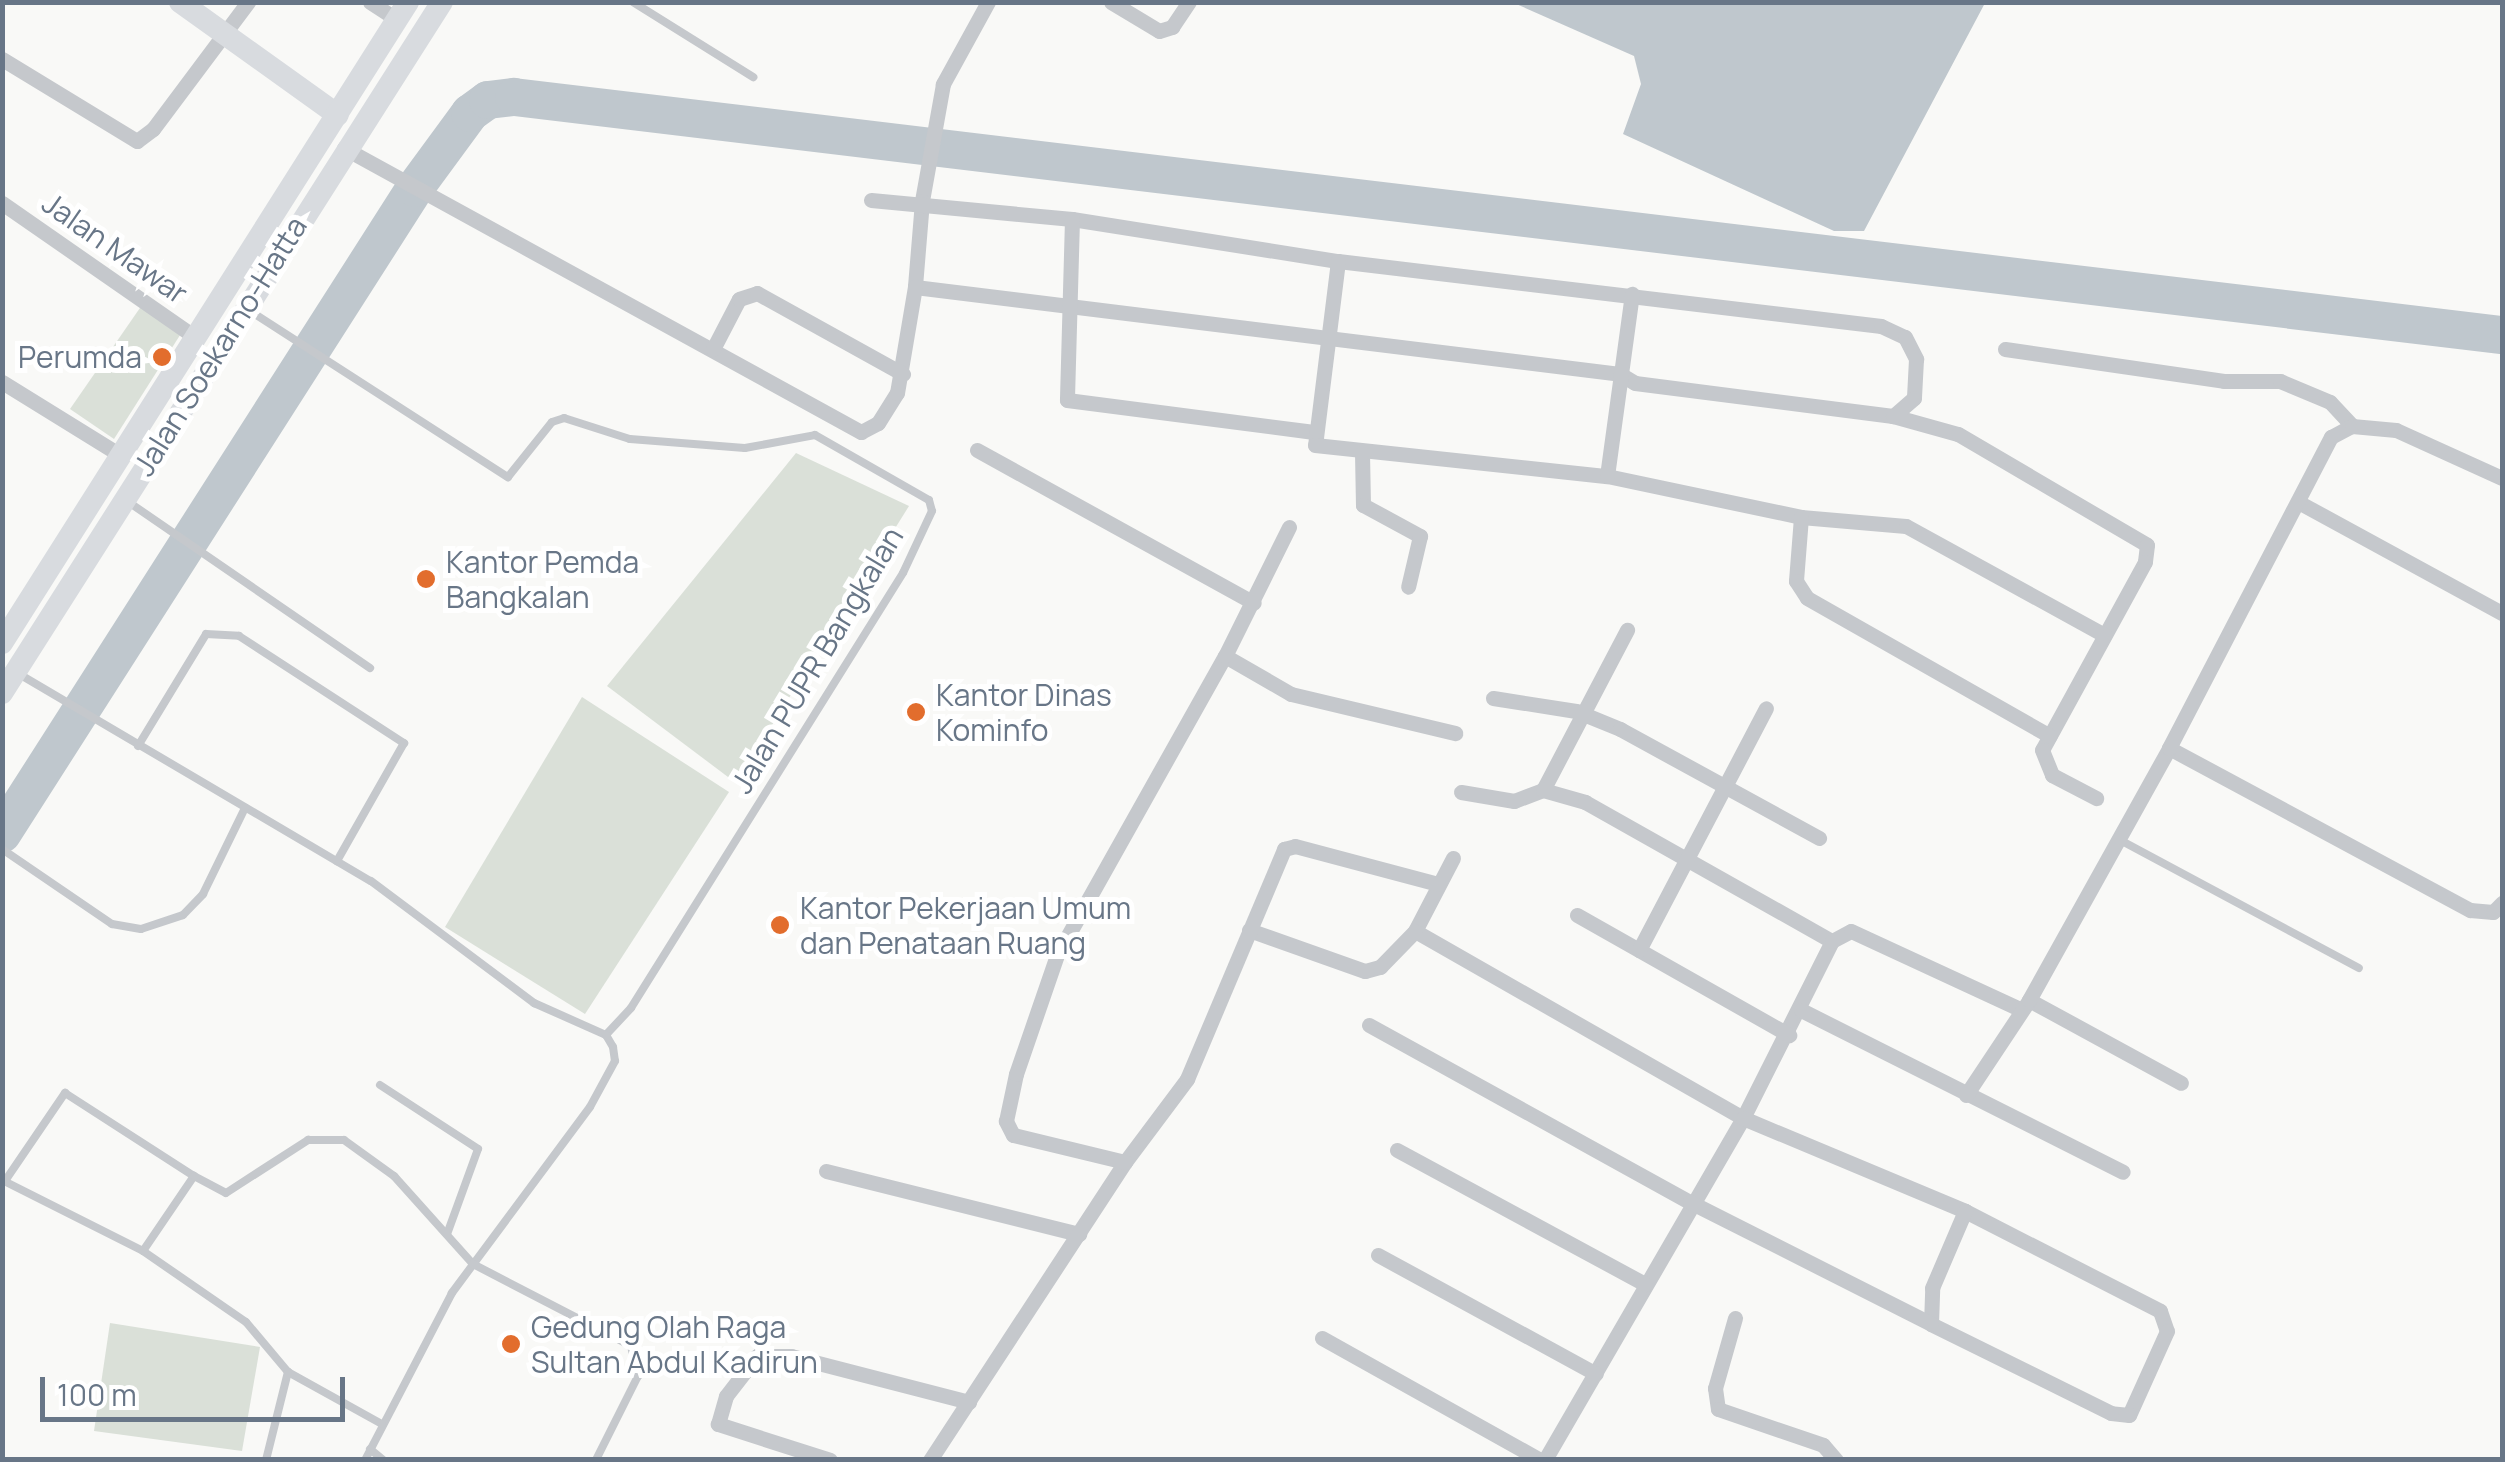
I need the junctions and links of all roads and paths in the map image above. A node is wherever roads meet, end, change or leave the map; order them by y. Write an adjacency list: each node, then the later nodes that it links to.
1 (180, 2): 10 (main road)
2 (248, 2): 10 (street)
3 (370, 2): 8 (street)
4 (633, 2): 14 (lane)
5 (988, 2): 18 (street)
6 (1111, 2): 7 (street)
7 (1189, 2)
8 (405, 8): 9 (main road); 11 (main road, Jalan Soekarno-Hatta)
9 (438, 10): 12 (main road, Jalan Soekarno-Hatta)
10 (224, 33): 13 (street); 15 (main road)
11 (385, 42): 12 (main road); 15 (main road, Jalan Soekarno-Hatta)
12 (406, 55): 16 (main road, Jalan Soekarno-Hatta)
13 (2, 58)
14 (753, 77)
15 (338, 115): 26 (main road, Jalan Soekarno-Hatta)
16 (344, 148): 25 (main road, Jalan Soekarno-Hatta); 28 (street)
17 (871, 200): 18 (street)
18 (922, 201): 20 (street); 22 (street)
19 (2, 202): 26 (street, Jalan Mawar)
20 (1072, 220): 21 (street); 24 (street)
21 (1338, 261): 23 (street); 27 (street)
22 (915, 287): 24 (street); 30 (street)
23 (1632, 294): 31 (street); 33 (street)
24 (1065, 306): 27 (street); 35 (street)
25 (246, 308): 41 (main road, Jalan Soekarno-Hatta); 85 (lane, Jalan PUPR Bangkalan)
26 (196, 338): 38 (main road, Jalan Soekarno-Hatta)
27 (1324, 340): 31 (street); 35 (street)
28 (713, 349): 30 (street); 30 (street)
29 (2005, 349): 34 (street)
30 (903, 374)
31 (1620, 374): 33 (street); 39 (street)
32 (2, 382): 38 (street)
33 (1893, 416): 49 (street)
34 (2352, 426): 40 (street); 42 (street)
35 (1312, 432): 37 (street)
36 (978, 450): 46 (street)
37 (1362, 453): 39 (street); 45 (street)
38 (122, 456): 50 (main road, Jalan Soekarno-Hatta)
39 (1607, 476): 43 (street)
40 (2502, 478)
41 (124, 498): 52 (lane); 53 (main road, Jalan Soekarno-Hatta)
42 (2300, 504): 47 (street); 61 (street)
43 (1801, 517): 49 (street); 59 (street)
44 (1288, 527): 46 (street)
45 (1408, 588)
46 (1254, 603): 51 (street)
47 (2502, 613)
48 (1627, 630): 57 (street)
49 (2104, 636): 59 (street)
50 (2, 643)
51 (1226, 656): 58 (street); 91 (street)
52 (370, 668)
53 (15, 672): 54 (main road, Jalan Soekarno-Hatta); 60 (lane)
54 (2, 693)
55 (1493, 698): 57 (street)
56 (1766, 708): 62 (street)
57 (1580, 713): 62 (street); 63 (street)
58 (1455, 733)
59 (2050, 736): 65 (street)
60 (138, 746): 66 (lane); 72 (lane)
61 (2169, 748): 68 (street); 74 (street)
62 (1726, 788): 67 (street); 71 (street)
63 (1543, 790): 64 (street); 71 (street)
64 (1461, 792)
65 (2096, 798)
66 (245, 808): 69 (lane); 72 (lane)
67 (1819, 838)
68 (2116, 838): 80 (lane); 81 (street)
69 (2, 849)
70 (1453, 858): 73 (street)
71 (1689, 858): 78 (street); 79 (street)
72 (337, 861): 85 (lane)
73 (1438, 884): 76 (street); 77 (street)
74 (2502, 903)
75 (1577, 915): 79 (street)
76 (1249, 930): 77 (street); 91 (street)
77 (1415, 932): 89 (street)
78 (1832, 941): 81 (street); 82 (street)
79 (1639, 950): 84 (street)
80 (2359, 968)
81 (2025, 1005): 86 (street); 88 (street)
82 (1802, 1010): 84 (street); 88 (street)
83 (1369, 1024): 96 (street)
84 (1789, 1034): 89 (street)
85 (606, 1035): 102 (lane)
86 (2181, 1083)
87 (380, 1085): 98 (lane)
88 (1966, 1095): 93 (street)
89 (1743, 1118): 96 (street); 97 (street)
90 (1397, 1150): 103 (street)
91 (1125, 1162): 99 (street)
92 (826, 1171): 99 (street)
93 (2123, 1172)
94 (194, 1176): 95 (lane); 98 (lane); 100 (lane)
95 (4, 1180): 100 (lane)
96 (1690, 1202): 103 (street); 105 (street)
97 (1965, 1211): 105 (street); 105 (street)
98 (447, 1234): 102 (lane)
99 (1080, 1234): 109 (street)
100 (143, 1251): 107 (lane)
101 (1378, 1255): 108 (street)
102 (473, 1264): 110 (lane); 115 (lane)
103 (1645, 1284): 108 (street)
104 (1735, 1318): 119 (street)
105 (1931, 1324)
106 (1322, 1338): 118 (street)
107 (288, 1372): 110 (lane); 112 (lane)
108 (1596, 1374): 118 (street)
109 (969, 1402): 116 (street); 117 (street)
110 (382, 1424): 111 (lane)
111 (370, 1449): 113 (lane); 114 (lane)
112 (266, 1460)
113 (365, 1460)
114 (383, 1460)
115 (596, 1460)
116 (830, 1460)
117 (930, 1460)
118 (1543, 1460)
119 (1836, 1460)

